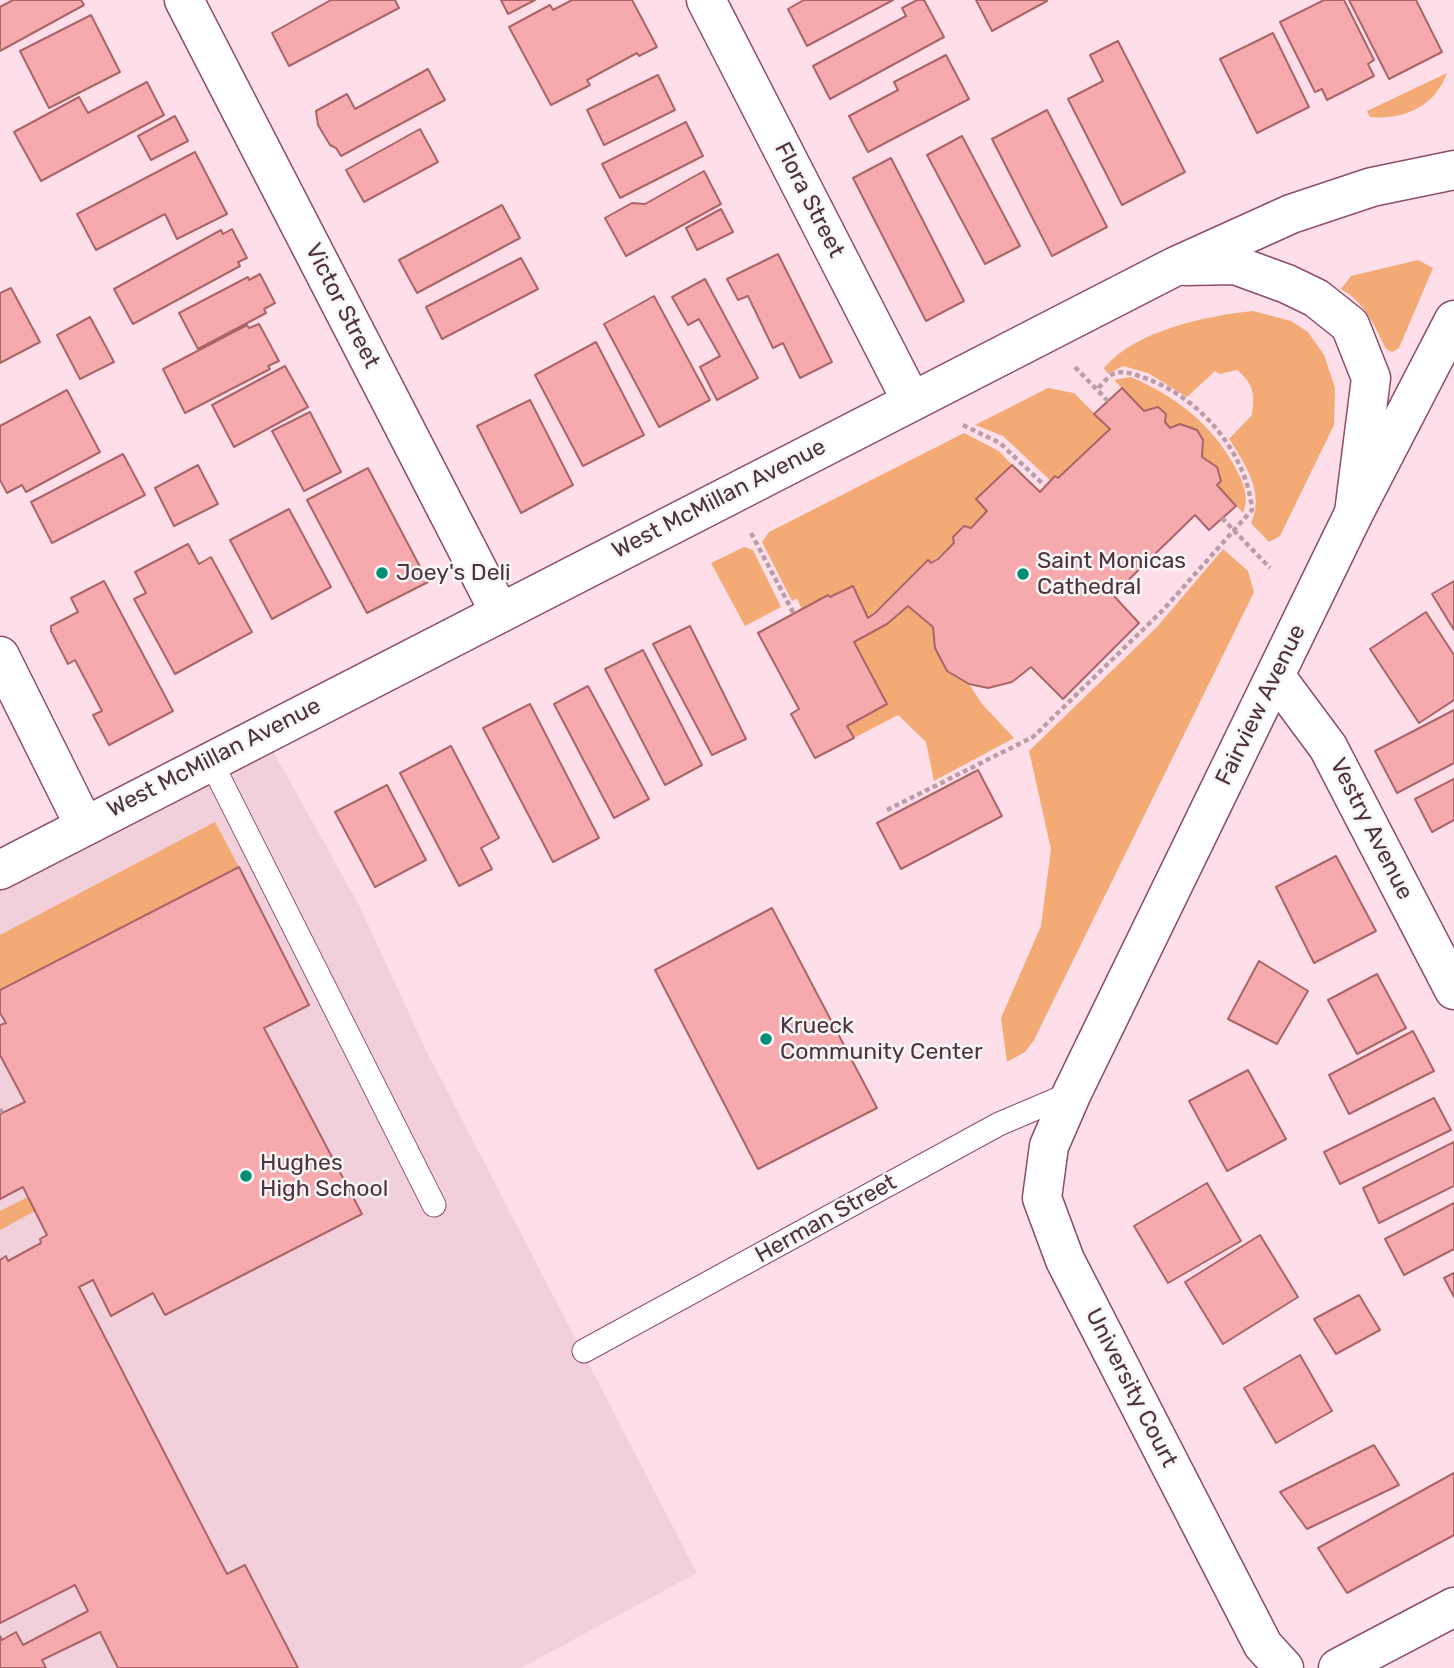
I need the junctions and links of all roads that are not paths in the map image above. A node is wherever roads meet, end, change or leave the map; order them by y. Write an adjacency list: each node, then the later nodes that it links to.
1 (184, 0): 8 (street, Victor Street)
2 (706, 0): 6 (street, Flora Street)
3 (1454, 170): 4 (street, West McMillan Avenue)
4 (1176, 266): 6 (street, West McMillan Avenue); 7 (street)
5 (1454, 320): 7 (street, Fairview Avenue)
6 (911, 400): 8 (street, West McMillan Avenue)
7 (1353, 513): 10 (street, Fairview Avenue)
8 (499, 613): 11 (street, West McMillan Avenue)
9 (0, 656): 12 (street)
10 (1276, 677): 14 (street, Vestry Avenue); 15 (street, Fairview Avenue)
11 (211, 762): 12 (street, West McMillan Avenue); 16 (lane)
12 (84, 825): 13 (street, West McMillan Avenue)
13 (0, 870)
14 (1454, 989)
15 (1072, 1093): 17 (lane, Herman Street); 19 (street, University Court)
16 (434, 1205)
17 (584, 1351)
18 (1454, 1607): 20 (street)
19 (1284, 1668)
20 (1338, 1668)

